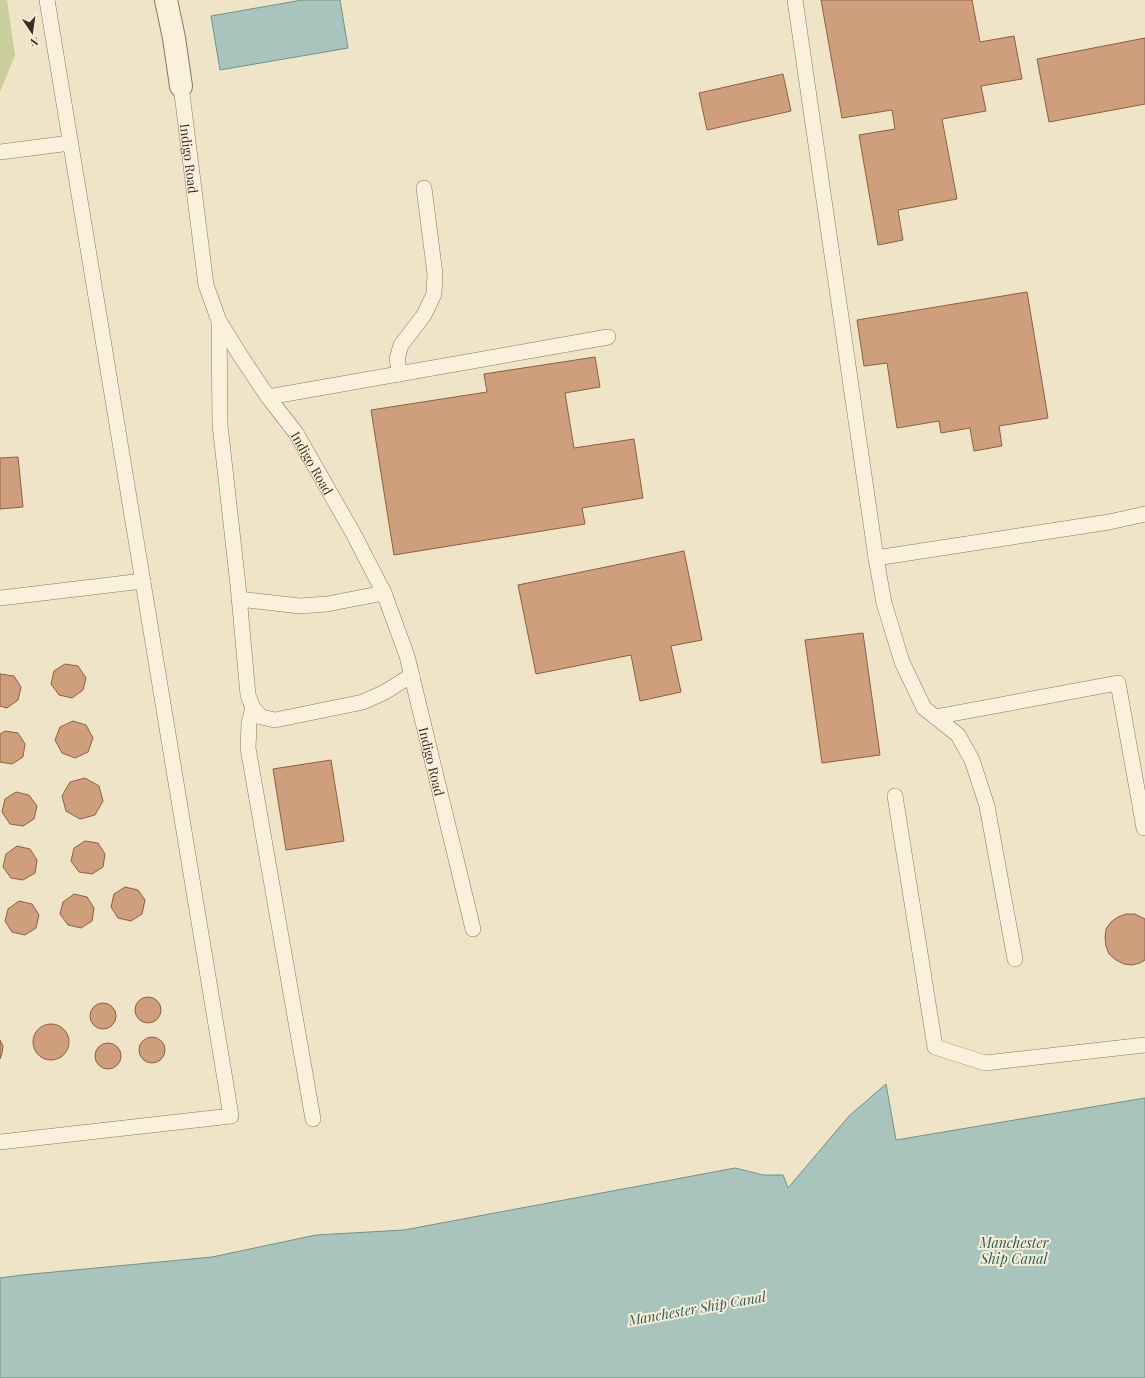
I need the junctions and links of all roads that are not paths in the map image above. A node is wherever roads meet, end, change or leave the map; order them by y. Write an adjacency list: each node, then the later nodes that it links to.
1 (47, 0): 5 (lane)
2 (166, 0): 4 (street, Indigo Road)
3 (795, 0): 13 (lane)
4 (181, 86): 8 (lane, Indigo Road)
5 (70, 143): 6 (lane); 14 (lane)
6 (0, 152)
7 (424, 188): 10 (lane)
8 (219, 321): 11 (lane, Indigo Road); 17 (lane)
9 (608, 337): 10 (lane)
10 (400, 374): 11 (lane)
11 (268, 397): 15 (lane, Indigo Road)
12 (1145, 514): 13 (lane)
13 (876, 558): 20 (lane)
14 (143, 581): 16 (lane); 27 (lane)
15 (384, 593): 17 (lane); 18 (lane, Indigo Road)
16 (0, 598)
17 (239, 599): 19 (lane)
18 (412, 675): 19 (lane); 23 (lane, Indigo Road)
19 (253, 708): 26 (lane)
20 (935, 717): 22 (lane); 24 (lane)
21 (895, 796): 25 (lane)
22 (1144, 828)
23 (473, 929)
24 (1015, 959)
25 (1145, 1045)
26 (313, 1119)
27 (0, 1142)

